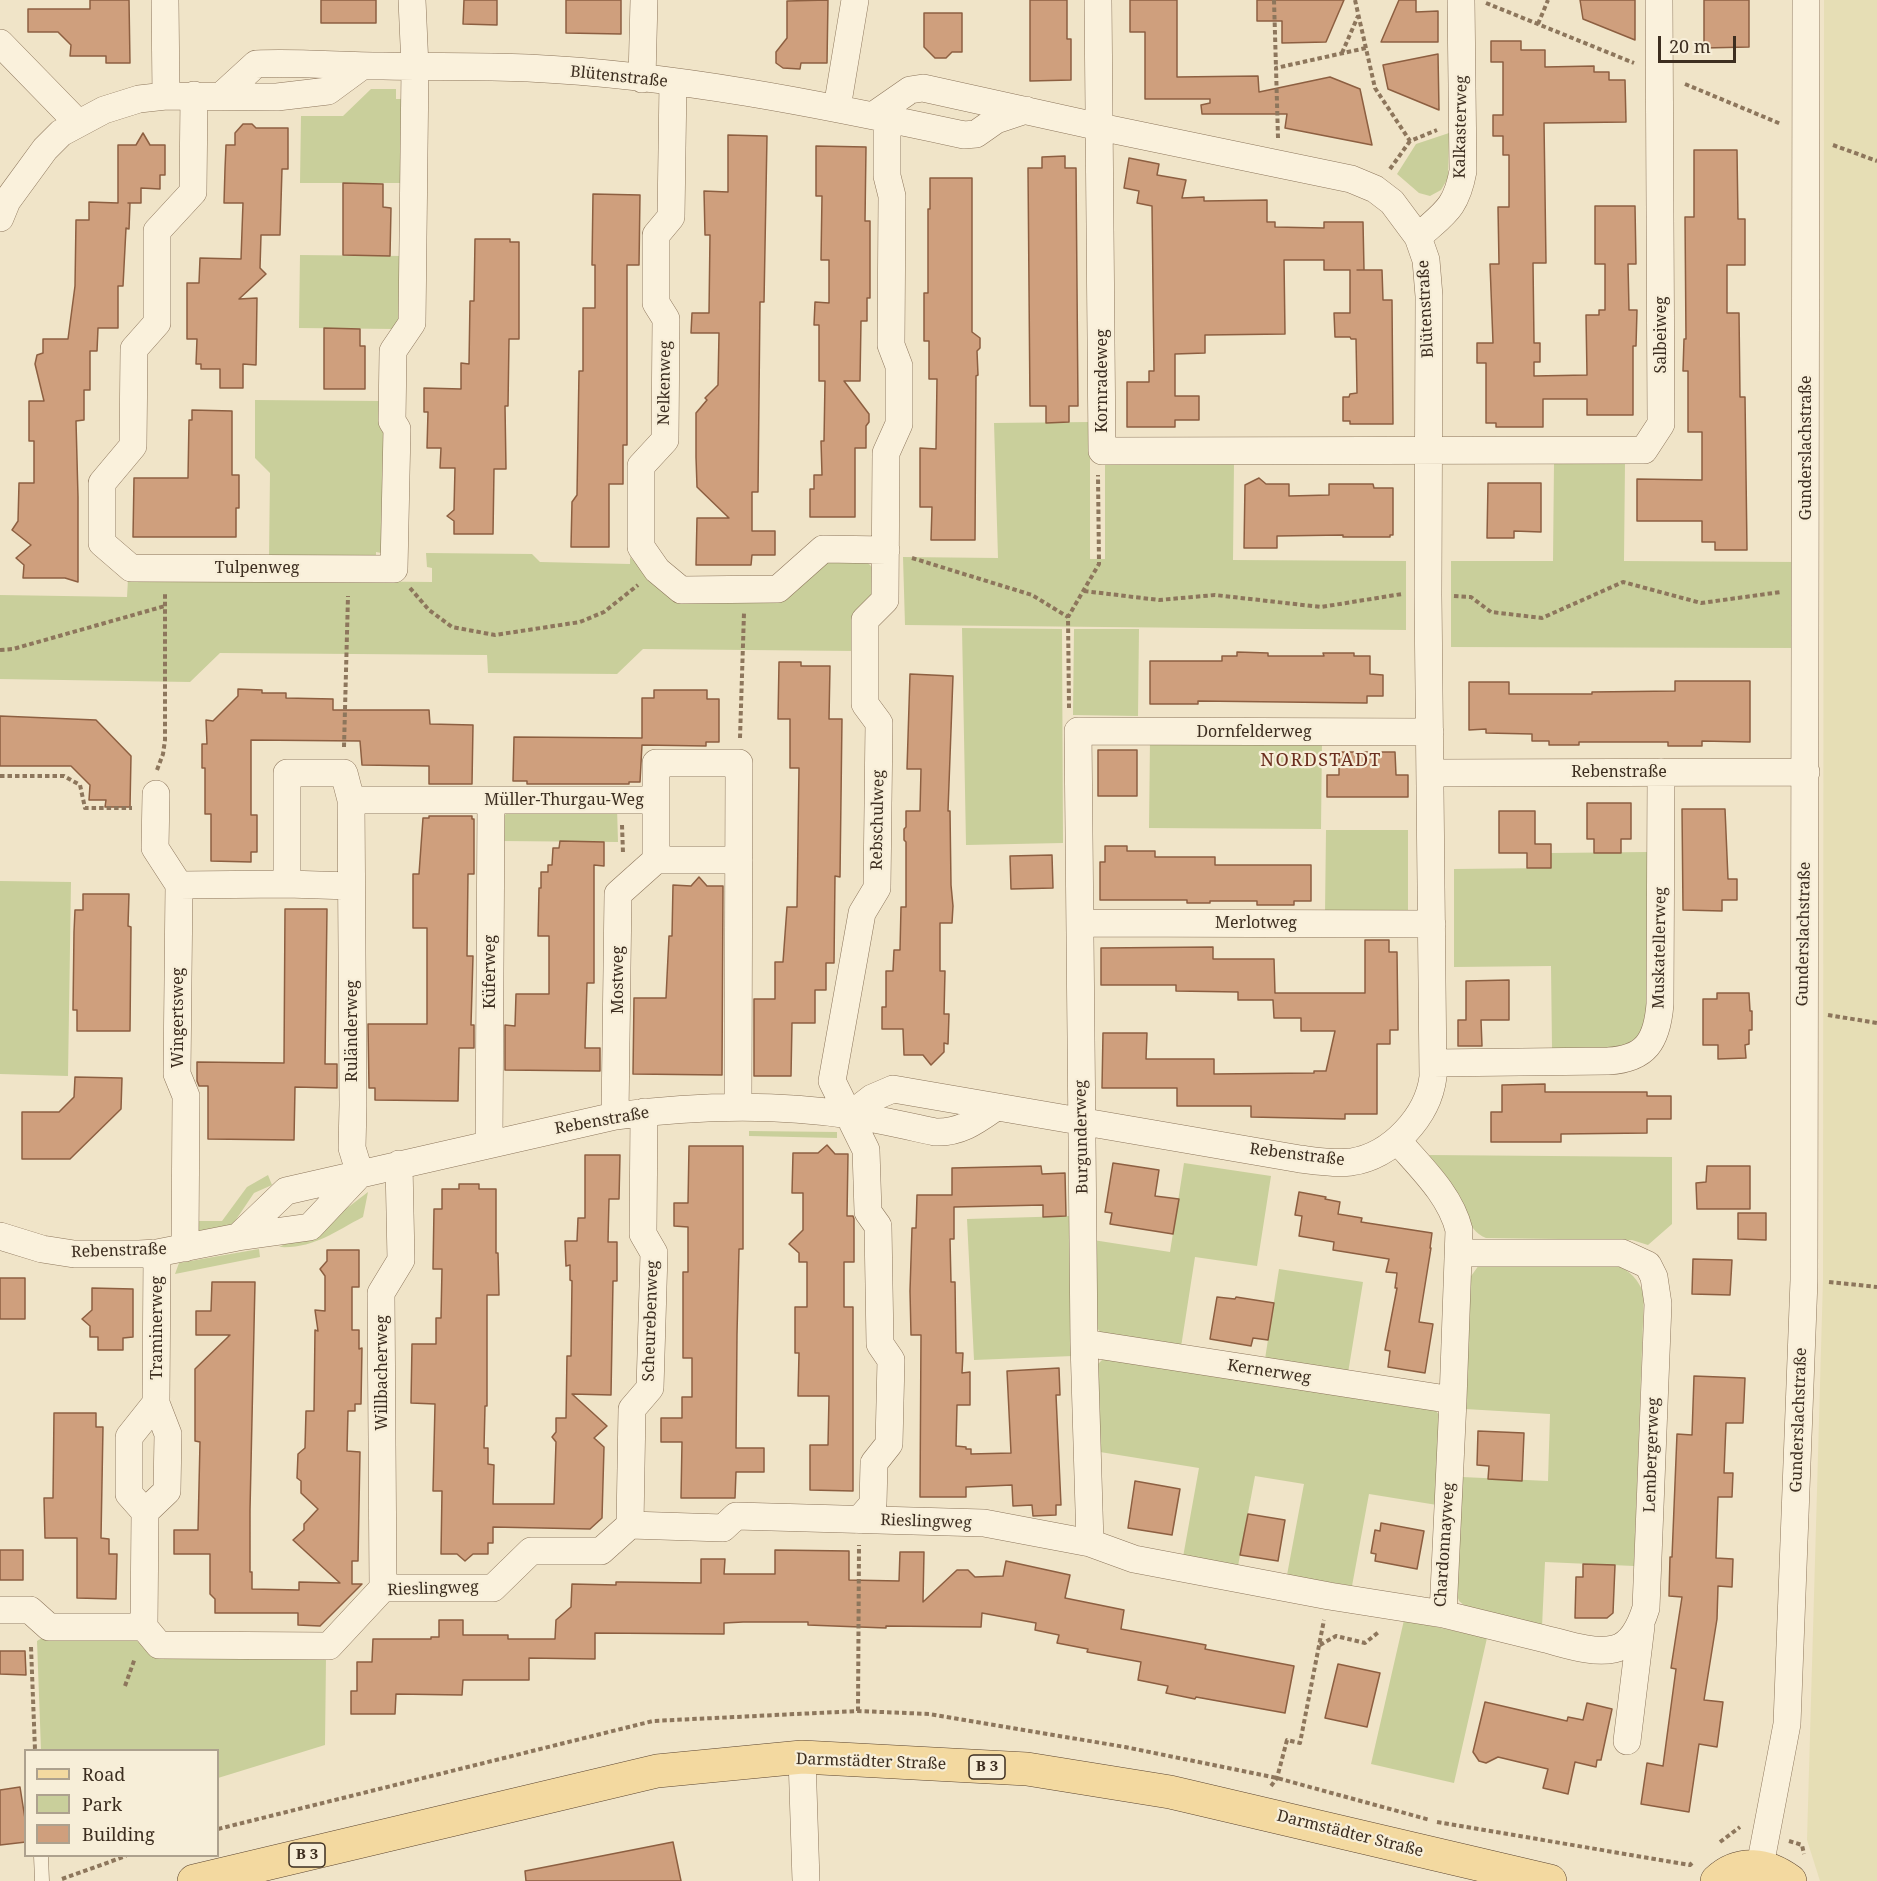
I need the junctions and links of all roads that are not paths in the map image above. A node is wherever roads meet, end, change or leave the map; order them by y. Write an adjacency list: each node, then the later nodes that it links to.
1 (165, 0): 14 (street)
2 (412, 0): 10 (street)
3 (644, 0): 11 (street)
4 (855, 0): 15 (street)
5 (1098, 0): 19 (street)
6 (1461, 0): 21 (street, Kalkasterweg)
7 (1659, 0): 22 (street, Salbeiweg)
8 (1806, 0): 27 (street, Gunderslachstraße)
9 (0, 43): 18 (street)
10 (416, 67): 11 (street, Blütenstraße); 13 (street, Blütenstraße); 13 (street, Tulpenweg)
11 (642, 79): 12 (street, Blütenstraße)
12 (673, 82): 15 (street, Blütenstraße); 23 (street, Nelkenweg)
13 (194, 95): 14 (street, Blütenstraße)
14 (166, 96): 18 (street, Blütenstraße)
15 (837, 108): 17 (street, Blütenstraße)
16 (1026, 110): 17 (street, Blütenstraße); 17 (street, Blütenstraße); 19 (street, Blütenstraße)
17 (881, 117): 23 (street)
18 (78, 123): 20 (street, Blütenstraße)
19 (1100, 127): 21 (street, Blütenstraße); 22 (street, Kornradeweg)
20 (0, 218)
21 (1418, 237): 22 (street, Blütenstraße)
22 (1430, 452): 25 (street, Blütenstraße)
23 (886, 550): 43 (street, Rebschulweg)
24 (1078, 731): 25 (street, Dornfelderweg); 38 (street, Burgunderweg)
25 (1430, 732): 28 (street, Rebenstraße)
26 (1662, 772): 27 (street, Rebenstraße); 28 (street, Rebenstraße); 40 (street, Muskatellerweg)
27 (1806, 772): 70 (street, Gunderslachstraße)
28 (1431, 773): 39 (street, Rebenstraße)
29 (351, 800): 30 (street, Müller-Thurgau-Weg); 35 (street, Ruländerweg); 37 (street, Ruländerweg)
30 (491, 800): 31 (street, Müller-Thurgau-Weg); 47 (street, Küferweg)
31 (656, 800): 33 (street); 34 (street, Müller-Thurgau-Weg)
32 (156, 801): 36 (street)
33 (656, 860): 34 (street); 44 (street, Mostweg)
34 (739, 860): 41 (street)
35 (287, 884): 36 (street); 37 (street)
36 (179, 885): 52 (street, Wingertsweg)
37 (351, 886): 49 (street, Ruländerweg)
38 (1080, 922): 39 (street, Merlotweg); 45 (street, Burgunderweg)
39 (1432, 924): 40 (street, Rebenstraße)
40 (1433, 1063): 46 (street, Rebenstraße)
41 (738, 1107): 42 (street, Rebenstraße); 43 (street, Rebenstraße)
42 (644, 1112): 44 (street, Rebenstraße); 60 (street, Scheurebenweg)
43 (850, 1115): 45 (street, Rebenstraße); 59 (street, Rebschulweg)
44 (615, 1116): 47 (street, Rebenstraße)
45 (1082, 1121): 46 (street, Rebenstraße); 55 (street, Burgunderweg)
46 (1397, 1140): 54 (street, Chardonnayweg)
47 (489, 1143): 48 (street, Rebenstraße)
48 (399, 1164): 49 (street, Rebenstraße); 62 (street, Willbacherweg)
49 (360, 1174): 51 (street, Rebenstraße); 51 (street, Rebenstraße)
50 (0, 1236): 53 (street, Rebenstraße)
51 (238, 1237): 52 (street, Rebenstraße)
52 (185, 1248): 53 (street, Rebenstraße)
53 (157, 1252): 57 (street, Traminerweg)
54 (1459, 1253): 56 (street, Chardonnayweg); 65 (street, Lembergerweg)
55 (1084, 1343): 56 (street, Kernerweg); 61 (street, Burgunderweg)
56 (1453, 1400): 64 (street, Chardonnayweg)
57 (156, 1403): 58 (street, Traminerweg); 58 (street, Traminerweg)
58 (145, 1512): 66 (street)
59 (859, 1520): 60 (street, Rieslingweg); 61 (street, Rieslingweg)
60 (630, 1525): 62 (street, Rieslingweg)
61 (1090, 1543): 64 (street, Chardonnayweg)
62 (383, 1588): 66 (street, Rieslingweg)
63 (0, 1610): 66 (street)
64 (1443, 1614): 65 (street)
65 (1641, 1626): 67 (street, Lembergerweg)
66 (144, 1627)
67 (1627, 1741)
68 (802, 1757): 74 (main road, Darmstädter Straße / B 3); 75 (street); 76 (main road, Darmstädter Straße / B 3)
69 (41, 1857): 73 (lane)
70 (1760, 1866): 71 (main road); 72 (main road)
71 (1708, 1870)
72 (1798, 1872)
73 (42, 1881)
74 (194, 1881)
75 (806, 1881)
76 (1550, 1881)

